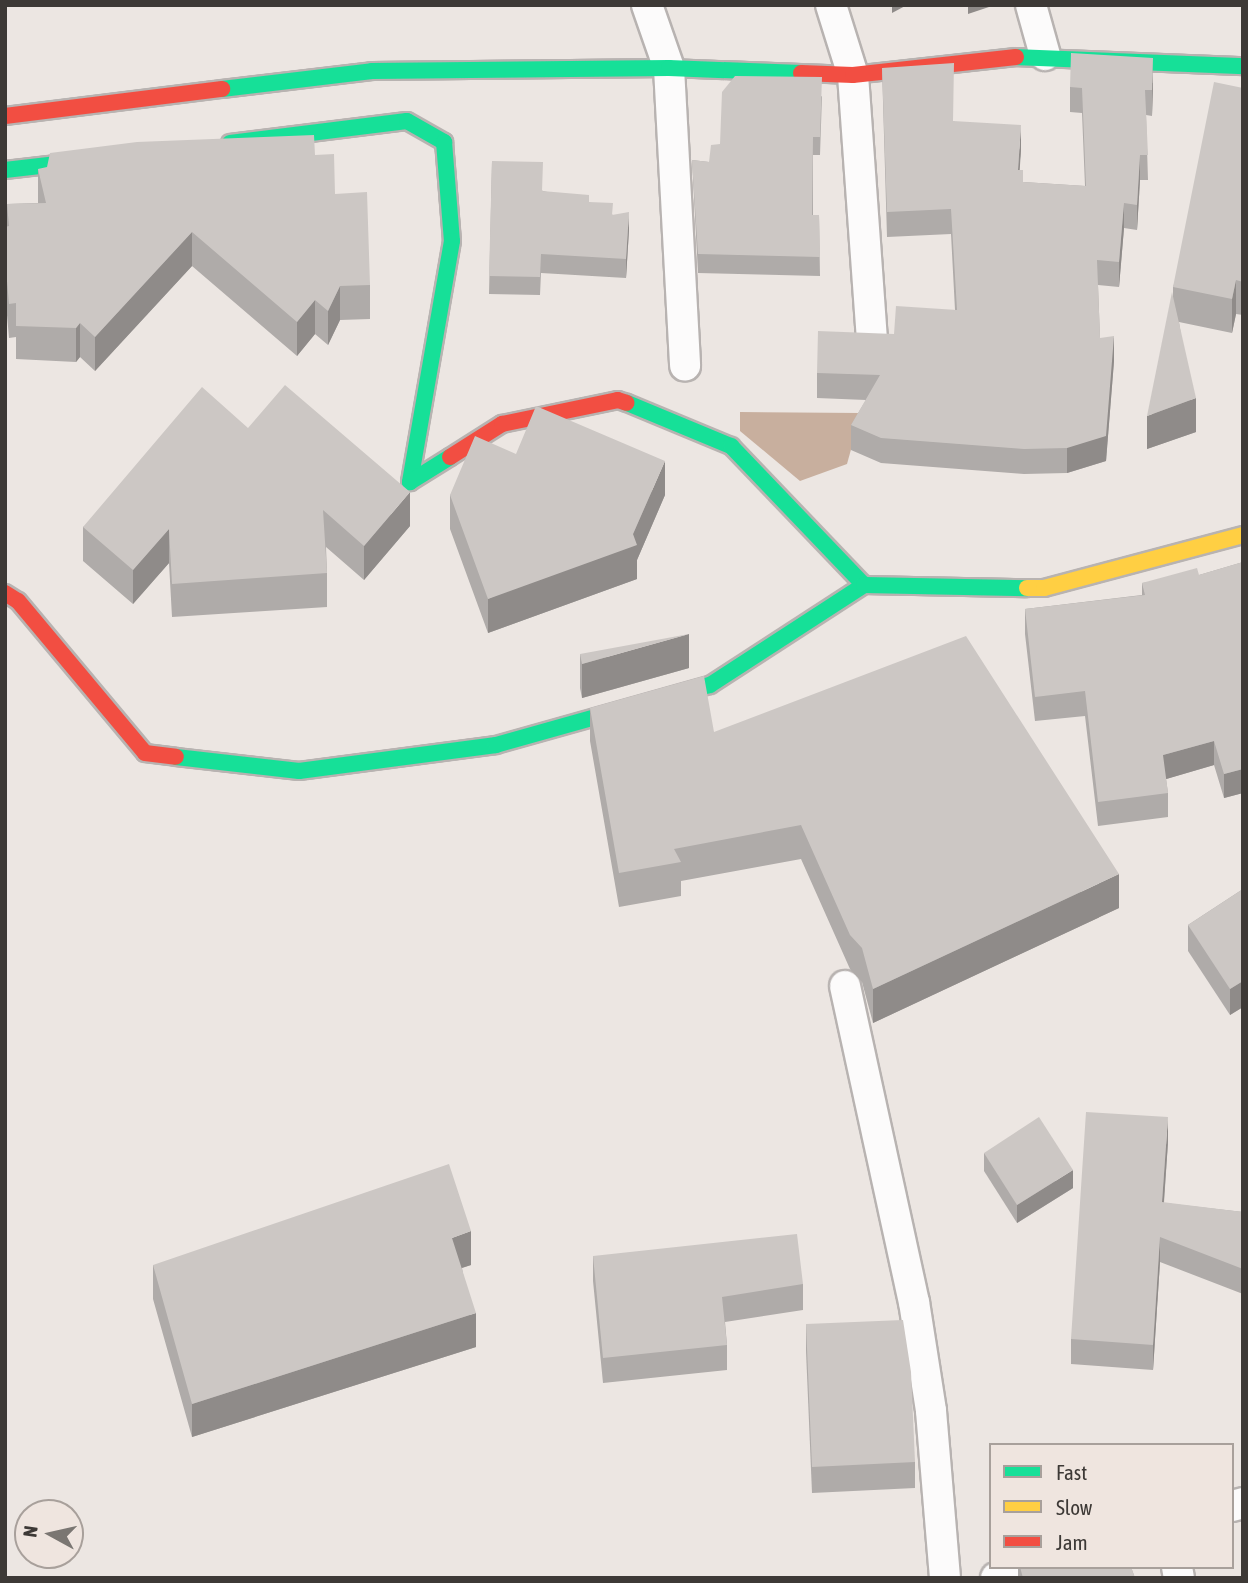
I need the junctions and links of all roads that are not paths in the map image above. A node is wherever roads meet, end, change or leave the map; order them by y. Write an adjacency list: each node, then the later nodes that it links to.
1 (647, 5): 6 (street)
2 (831, 5): 7 (street)
3 (1031, 5): 4 (street)
4 (1045, 55): 5 (street); 7 (street)
5 (1243, 66)
6 (669, 68): 7 (street); 8 (street); 13 (street)
7 (853, 75): 12 (street)
8 (5, 116)
9 (206, 146): 15 (street)
10 (112, 157): 11 (street)
11 (5, 170)
12 (872, 340)
13 (685, 366)
14 (1243, 535): 15 (street)
15 (864, 585): 16 (street)
16 (5, 593)
17 (845, 986): 19 (street)
18 (1023, 1569): 20 (street)
19 (945, 1578)
20 (996, 1578)

